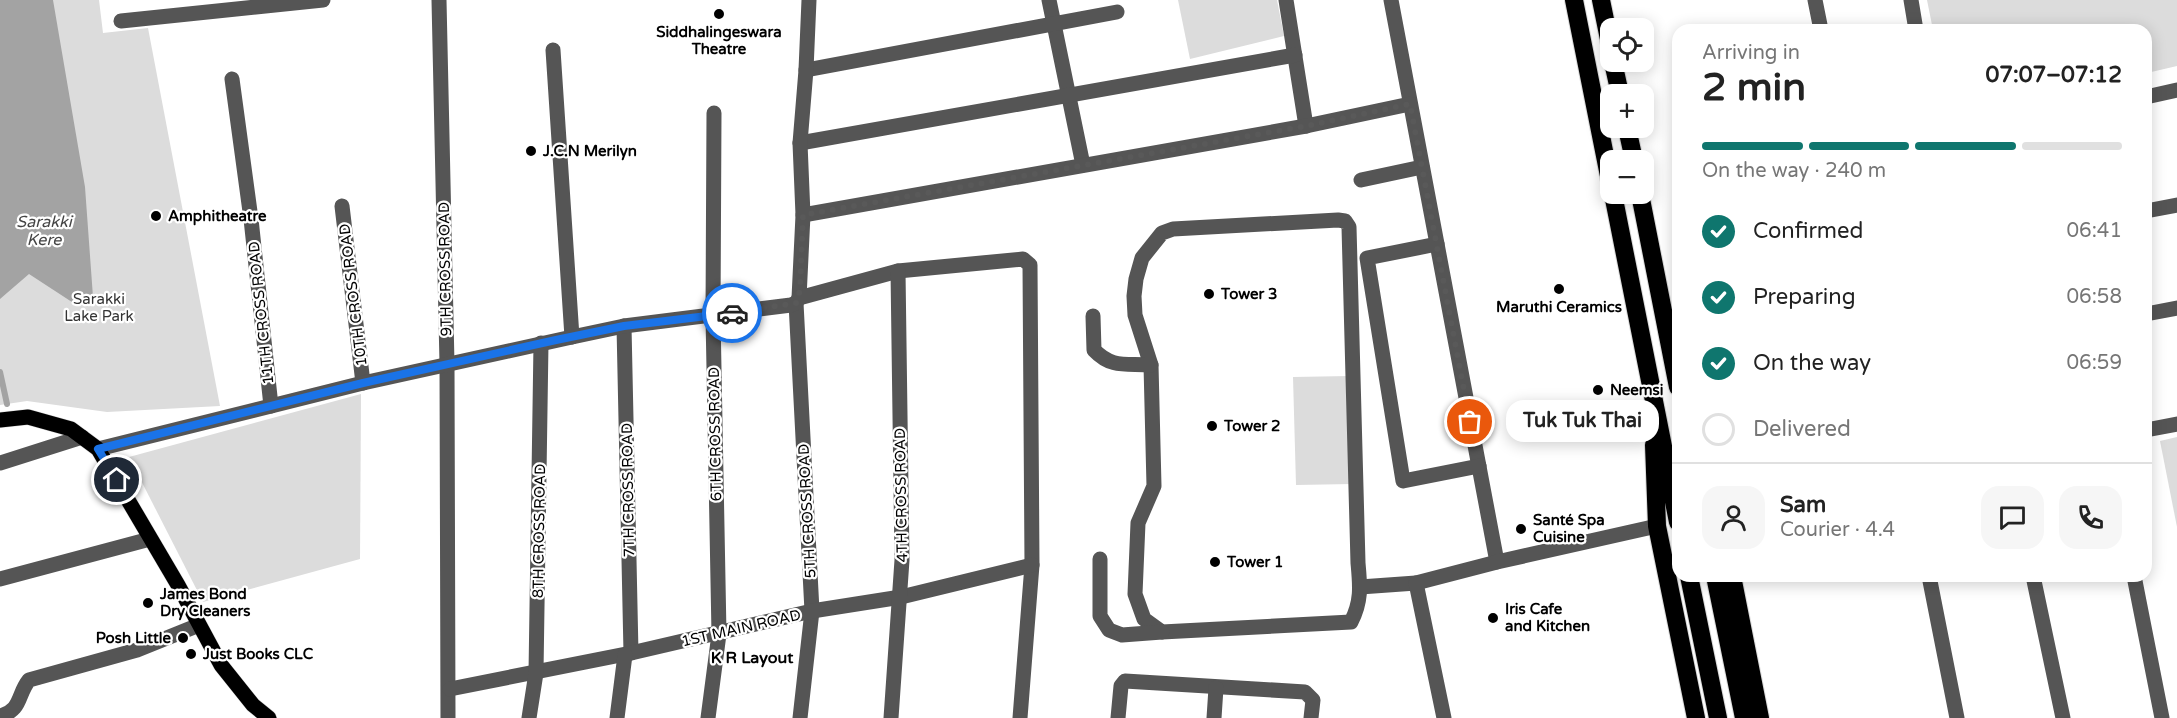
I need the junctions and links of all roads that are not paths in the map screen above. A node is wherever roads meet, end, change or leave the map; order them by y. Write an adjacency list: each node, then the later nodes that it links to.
1 (323, 0): 13 (street)
2 (439, 0): 49 (street, 9TH CROSS ROAD)
3 (809, 0): 19 (street, 5TH CROSS ROAD)
4 (1049, 0): 14 (street)
5 (1286, 0): 18 (street)
6 (1391, 0): 24 (street)
7 (1574, 0): 28 (highway)
8 (1601, 0): 12 (highway)
9 (1815, 0): 15 (street)
10 (1911, 0): 16 (street)
11 (1117, 12): 14 (street)
12 (1605, 18)
13 (121, 21)
14 (1054, 24): 19 (street); 22 (street)
15 (1820, 24)
16 (1915, 24)
17 (554, 50): 46 (street)
18 (1295, 55): 22 (street); 26 (street)
19 (806, 70): 27 (street, 5TH CROSS ROAD)
20 (232, 79): 53 (street, 11TH CROSS ROAD)
21 (2177, 90): 23 (street)
22 (1070, 95): 27 (street); 29 (street)
23 (2152, 96)
24 (1410, 104): 26 (street); 30 (street)
25 (714, 113): 43 (street, 6TH CROSS ROAD)
26 (1306, 126): 29 (street)
27 (800, 143): 37 (street, 5TH CROSS ROAD)
28 (1604, 150)
29 (1083, 165): 37 (street)
30 (1422, 167): 31 (street); 38 (street)
31 (1361, 180)
32 (1614, 204): 52 (highway)
33 (1642, 204): 48 (highway)
34 (2177, 205): 36 (street)
35 (342, 206): 51 (street, 10TH CROSS ROAD)
36 (2152, 210)
37 (803, 215): 40 (street, 5TH CROSS ROAD)
38 (1437, 244): 60 (street); 60 (street)
39 (898, 271): 40 (street); 66 (street); 76 (street, 4TH CROSS ROAD)
40 (798, 300): 43 (street); 77 (street, 5TH CROSS ROAD)
41 (2177, 308): 42 (street)
42 (2152, 313)
43 (713, 316): 45 (street); 80 (street, 6TH CROSS ROAD)
44 (1093, 316): 50 (street)
45 (624, 326): 46 (street); 81 (street, 7TH CROSS ROAD)
46 (572, 337): 47 (street)
47 (541, 343): 49 (street); 82 (street, 8TH CROSS ROAD)
48 (1672, 357)
49 (447, 364): 51 (street); 84 (street, 9TH CROSS ROAD)
50 (1151, 365): 75 (street); 79 (street)
51 (363, 383): 53 (street)
52 (1652, 390): 61 (highway); 62 (highway)
53 (271, 406): 58 (street)
54 (0, 420): 57 (main road)
55 (2177, 424): 56 (street)
56 (2152, 429)
57 (82, 437): 58 (main road); 59 (street)
58 (98, 449): 63 (main road)
59 (0, 463)
60 (1479, 466): 65 (street)
61 (1672, 492)
62 (1658, 526): 65 (street); 98 (highway)
63 (150, 538): 67 (street); 78 (main road)
64 (1100, 559): 79 (street)
65 (1497, 562): 74 (street)
66 (1032, 565): 76 (street, 1ST MAIN ROAD); 93 (street)
67 (0, 579)
68 (1690, 582): 99 (highway)
69 (1716, 582): 100 (highway)
70 (1733, 582): 101 (highway)
71 (1930, 582): 102 (street)
72 (2034, 582): 103 (street)
73 (2135, 582): 104 (street)
74 (1416, 583): 75 (street); 97 (street)
75 (1360, 587): 79 (street)
76 (901, 597): 77 (street, 1ST MAIN ROAD); 92 (street, 4TH CROSS ROAD)
77 (812, 611): 80 (street, 1ST MAIN ROAD); 91 (street, 5TH CROSS ROAD)
78 (199, 625): 85 (street); 86 (main road)
79 (1162, 632)
80 (719, 633): 81 (street, 1ST MAIN ROAD); 90 (street, 6TH CROSS ROAD)
81 (628, 654): 82 (street, 1ST MAIN ROAD); 89 (street, 7TH CROSS ROAD)
82 (537, 673): 84 (street, 1ST MAIN ROAD); 88 (street, 8TH CROSS ROAD)
83 (1216, 688): 94 (street); 95 (street); 96 (street)
84 (450, 689): 87 (street, 9TH CROSS ROAD)
85 (0, 716)
86 (269, 718)
87 (448, 718)
88 (530, 718)
89 (617, 718)
90 (708, 718)
91 (800, 718)
92 (891, 718)
93 (1020, 718)
94 (1118, 718)
95 (1214, 718)
96 (1311, 718)
97 (1444, 718)
98 (1696, 718)
99 (1718, 718)
100 (1744, 718)
101 (1760, 718)
102 (1957, 718)
103 (2062, 718)
104 (2162, 718)

